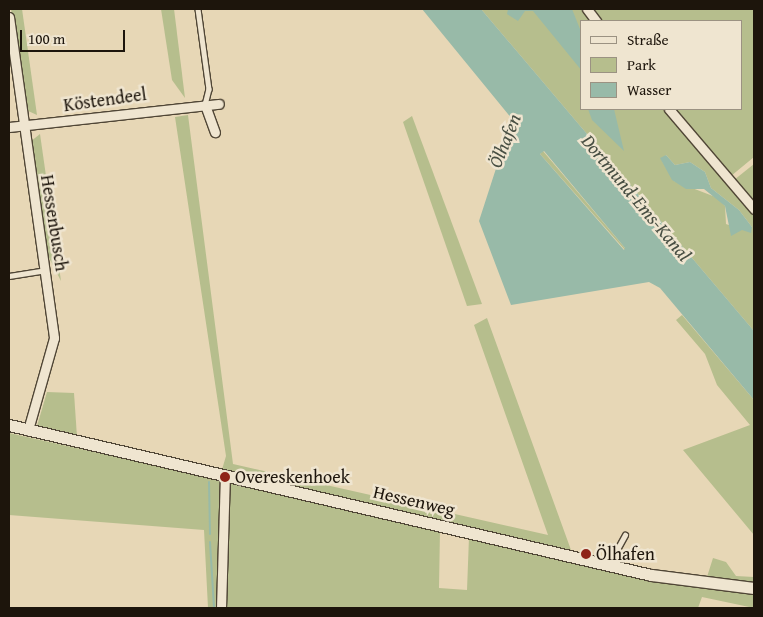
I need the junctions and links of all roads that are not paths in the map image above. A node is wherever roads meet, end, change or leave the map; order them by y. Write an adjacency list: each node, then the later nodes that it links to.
1 (198, 9): 6 (lane)
2 (587, 9): 4 (street)
3 (9, 18): 8 (street, Hessenbusch)
4 (595, 20)
5 (219, 104): 6 (street, Köstendeel)
6 (205, 105): 8 (street, Köstendeel); 10 (street)
7 (671, 110): 11 (street)
8 (23, 125): 9 (street, Köstendeel); 12 (street, Hessenbusch)
9 (9, 127)
10 (215, 132)
11 (754, 209)
12 (45, 270): 13 (lane); 15 (street, Hessenbusch)
13 (9, 276)
14 (9, 425): 15 (street, Hessenweg)
15 (28, 430): 16 (street, Hessenweg)
16 (225, 477): 19 (street, Hessenweg); 21 (street)
17 (625, 535): 19 (lane)
18 (610, 551): 19 (lane)
19 (610, 562): 20 (street, Hessenweg)
20 (754, 588)
21 (221, 608)

